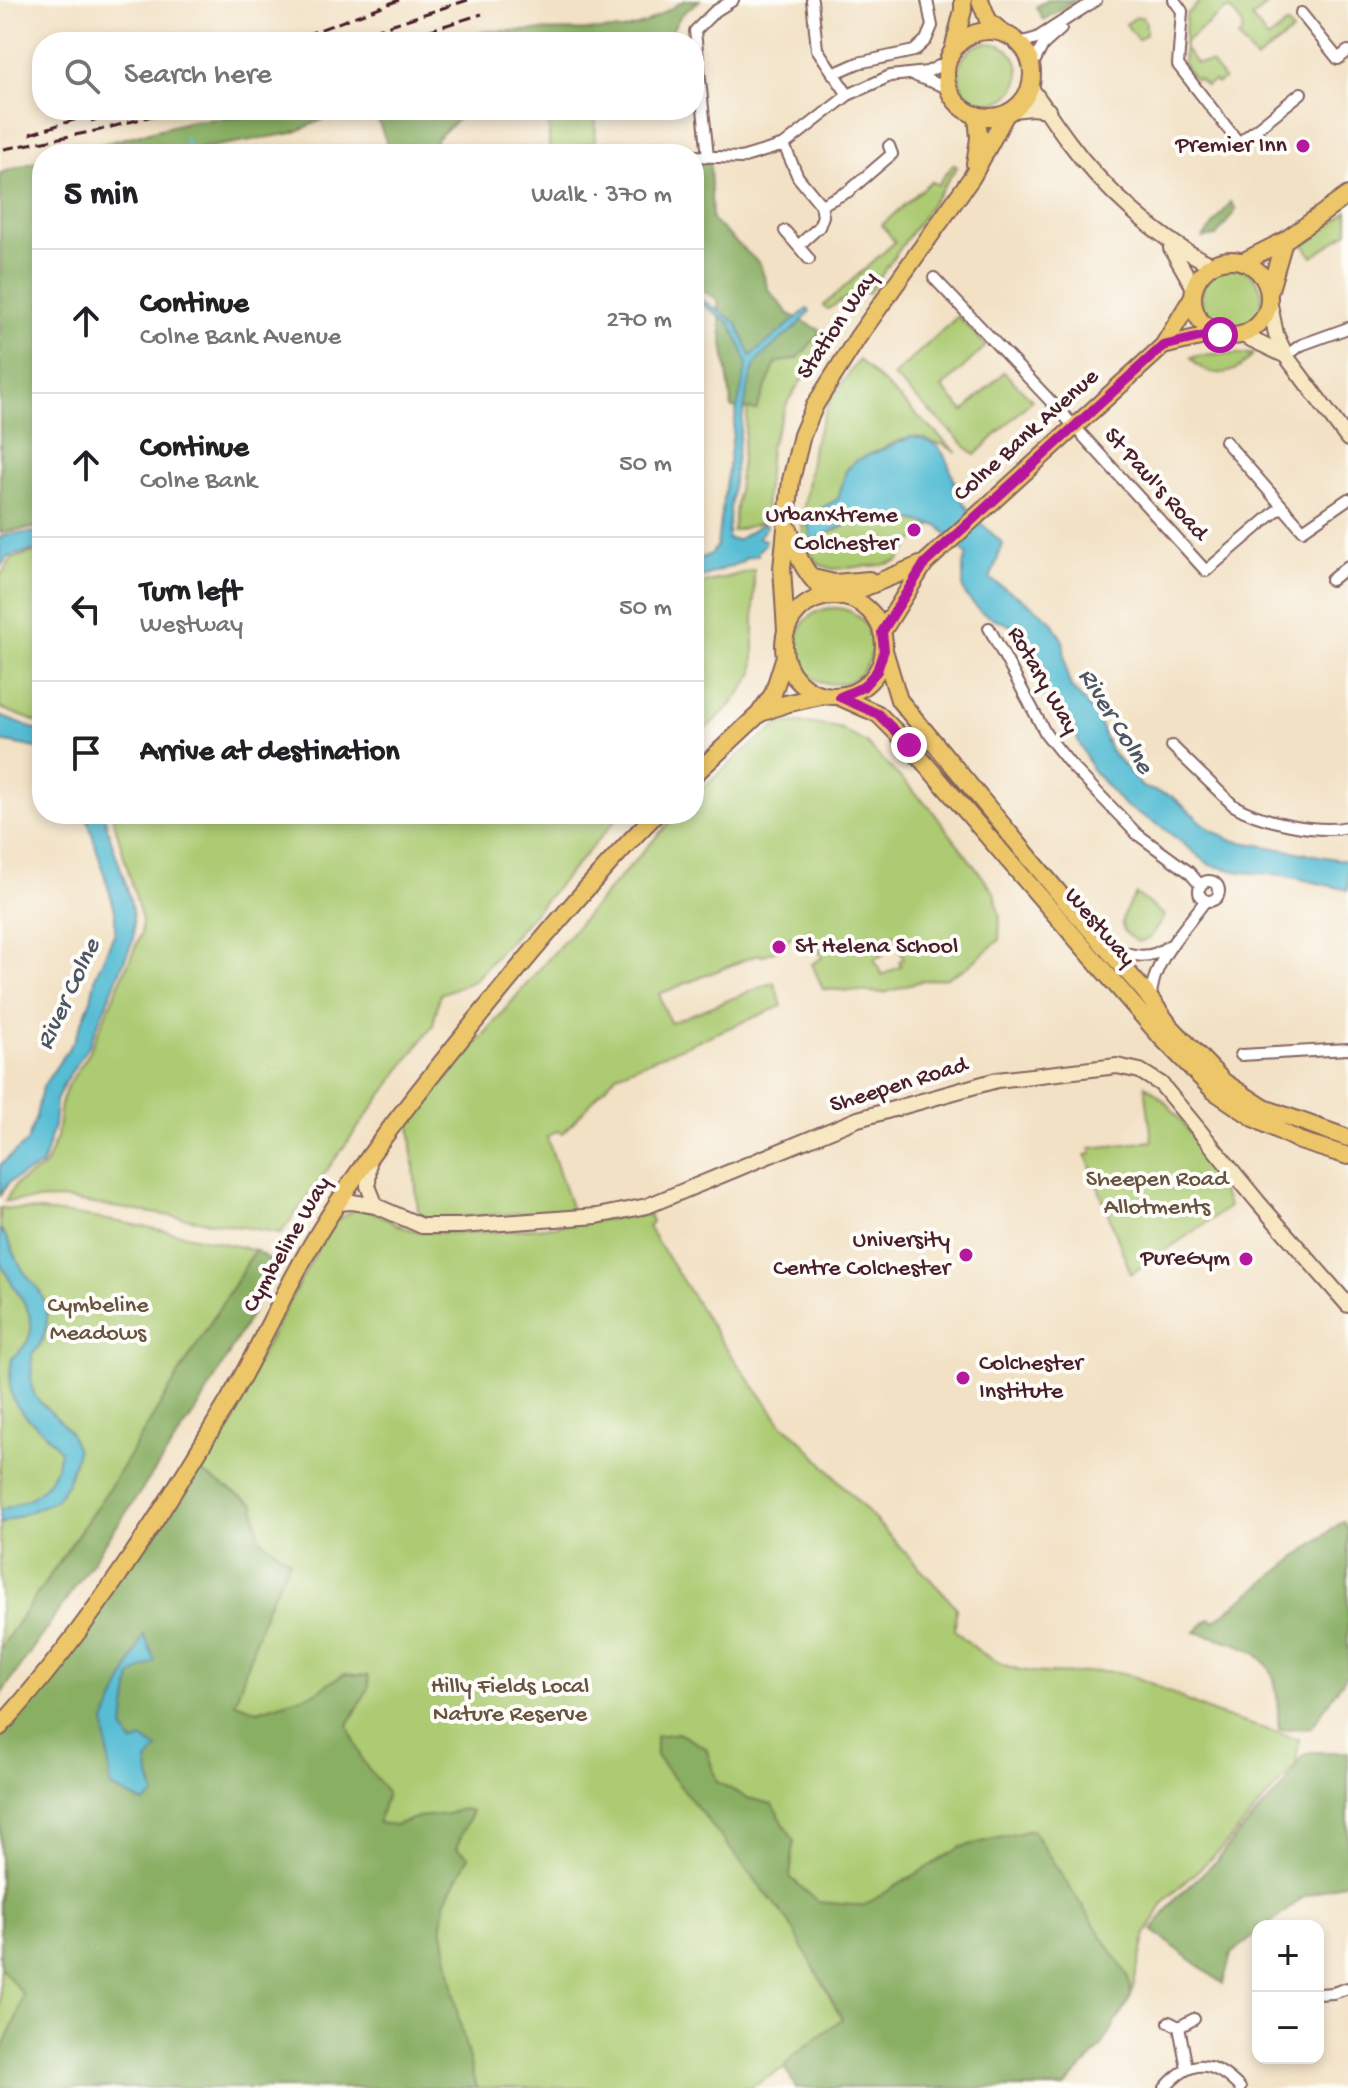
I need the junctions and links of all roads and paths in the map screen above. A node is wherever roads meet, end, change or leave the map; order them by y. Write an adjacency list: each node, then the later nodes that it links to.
1 (733, 0): 9 (street)
2 (812, 0): 14 (street)
3 (927, 0): 14 (street)
4 (963, 0): 12 (main road)
5 (980, 0): 10 (main road)
6 (1174, 0): 18 (street)
7 (1093, 2): 10 (street); 13 (street)
8 (1301, 13): 11 (street)
9 (695, 32)
10 (1011, 39): 12 (main road); 13 (main road)
11 (1348, 51)
12 (950, 57): 15 (street); 17 (main road)
13 (1031, 68): 16 (main road)
14 (833, 74): 19 (street)
15 (914, 75): 17 (street); 19 (street)
16 (1030, 87): 20 (street); 21 (main road)
17 (948, 88): 22 (main road)
18 (1301, 93)
19 (848, 95): 24 (street)
20 (1048, 110): 21 (street); 32 (street)
21 (1009, 112): 22 (main road); 28 (main road, Station Way)
22 (977, 116): 28 (main road, Station Way)
23 (704, 118): 27 (street)
24 (784, 145): 27 (street); 30 (street)
25 (889, 146): 30 (street)
26 (704, 157): 27 (street)
27 (708, 157)
28 (972, 177): 50 (main road, Station Way)
29 (1348, 195): 33 (main road)
30 (821, 205): 34 (street)
31 (785, 231): 34 (street)
32 (1167, 240): 37 (street); 39 (street)
33 (1284, 241): 36 (main road); 40 (main road)
34 (798, 246): 35 (street)
35 (809, 259)
36 (1242, 262): 37 (main road); 40 (main road)
37 (1213, 265): 39 (main road)
38 (934, 278): 45 (street, St Paul's Road)
39 (1193, 293): 42 (main road); 43 (main road, Colne Bank Avenue)
40 (1269, 297): 42 (main road); 44 (street)
41 (1348, 328): 44 (street)
42 (1234, 335): 43 (main road, Colne Bank Avenue); 44 (street)
43 (1163, 346): 45 (main road, Colne Bank Avenue)
44 (1286, 356): 46 (street)
45 (1074, 426): 49 (street, St Paul's Road); 51 (main road, Colne Bank Avenue)
46 (1348, 439)
47 (1225, 441): 49 (street)
48 (1348, 499): 49 (street)
49 (1282, 506)
50 (788, 521): 53 (main road, Station Way); 59 (main road, Station Way)
51 (925, 563): 54 (main road, Colne Bank Avenue); 56 (main road, Colne Bank Avenue)
52 (1348, 566): 55 (street)
53 (808, 575): 54 (main road); 57 (main road, Station Way)
54 (888, 577): 57 (main road, Colne Bank Avenue)
55 (1331, 580)
56 (905, 593): 60 (main road, Colne Bank Avenue); 63 (main road)
57 (836, 596): 59 (main road); 60 (main road)
58 (989, 628): 71 (street, Rotary Way)
59 (786, 631): 62 (main road)
60 (882, 632): 61 (main road)
61 (884, 650): 63 (main road, Westway); 65 (main road)
62 (785, 656): 64 (main road); 66 (main road)
63 (891, 674): 74 (main road, Westway)
64 (820, 696): 65 (main road); 66 (main road)
65 (840, 697): 80 (main road, Westway)
66 (759, 714): 68 (main road)
67 (1172, 746): 70 (street)
68 (704, 765)
69 (647, 824): 79 (main road, Cymbeline Way)
70 (1348, 827)
71 (1200, 885): 72 (street); 72 (street)
72 (1203, 903): 73 (street)
73 (1178, 937): 74 (street); 75 (street)
74 (1105, 946): 75 (main road, Westway)
75 (1151, 1000): 78 (main road, Westway)
76 (1348, 1049): 77 (street)
77 (1241, 1055)
78 (1348, 1138)
79 (369, 1156): 81 (main road, Cymbeline Way); 82 (street)
80 (1348, 1156)
81 (338, 1203): 82 (street, Sheepen Road); 84 (main road, Cymbeline Way)
82 (376, 1206): 83 (street, Sheepen Road)
83 (1348, 1305)
84 (0, 1727)
85 (1348, 1988): 86 (street)
86 (1324, 1994)
87 (1194, 2019): 88 (street)
88 (1187, 2068): 89 (street); 90 (street)
89 (1165, 2088)
90 (1240, 2088)

